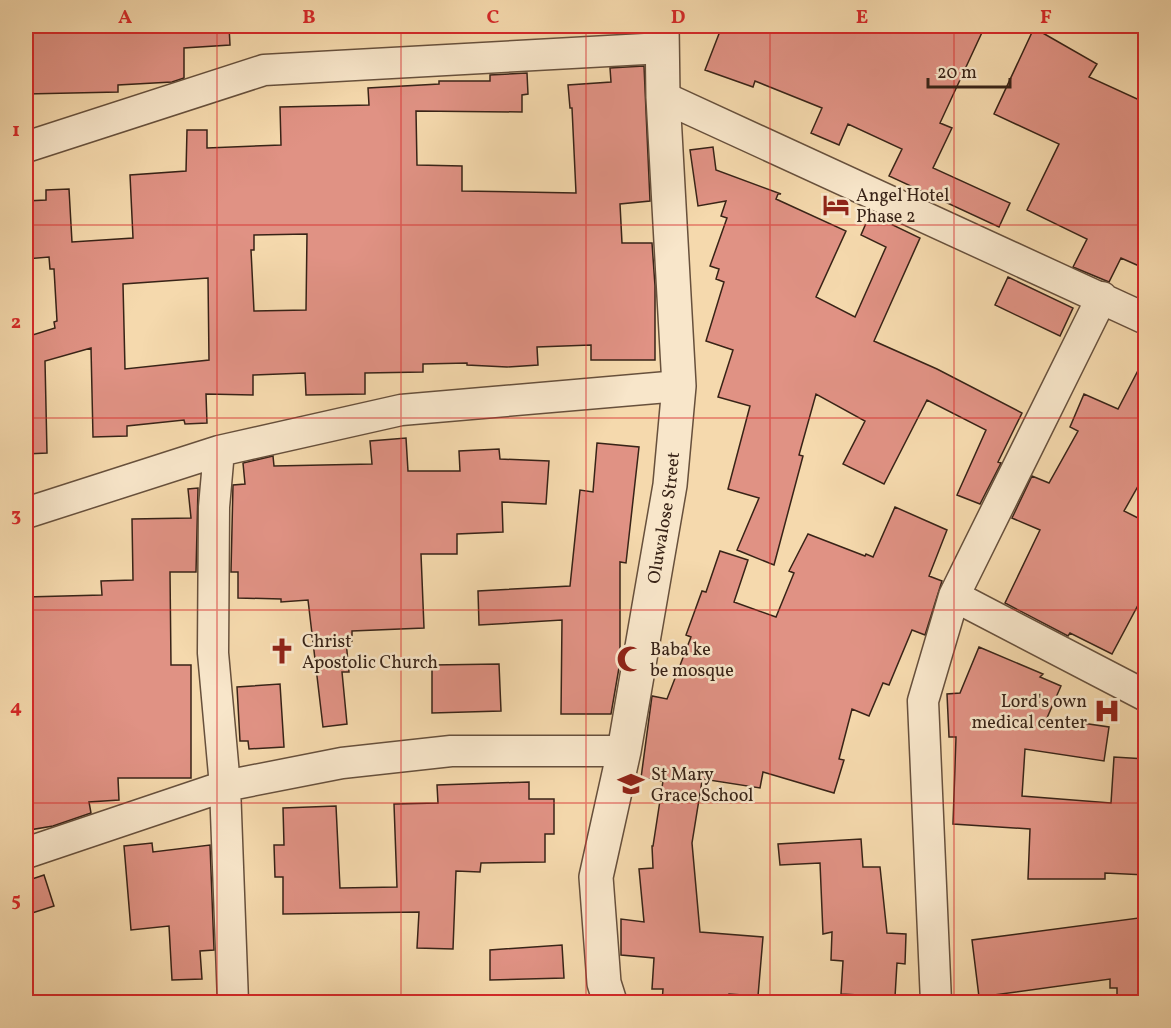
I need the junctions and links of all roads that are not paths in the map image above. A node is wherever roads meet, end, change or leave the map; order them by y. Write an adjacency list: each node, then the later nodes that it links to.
1 (663, 37): 2 (street, Oluwalose Street); 3 (street)
2 (663, 97): 4 (street); 6 (street, Oluwalose Street)
3 (26, 147)
4 (1101, 297): 5 (street); 9 (street)
5 (1146, 319)
6 (679, 386): 7 (street); 11 (street, Oluwalose Street)
7 (219, 451): 8 (street); 12 (street)
8 (26, 513)
9 (954, 596): 10 (street); 16 (street)
10 (1146, 696)
11 (624, 751): 12 (street); 14 (street, Oluwalose Street)
12 (225, 786): 13 (street); 15 (street)
13 (26, 853)
14 (602, 996)
15 (233, 1002)
16 (936, 1002)

